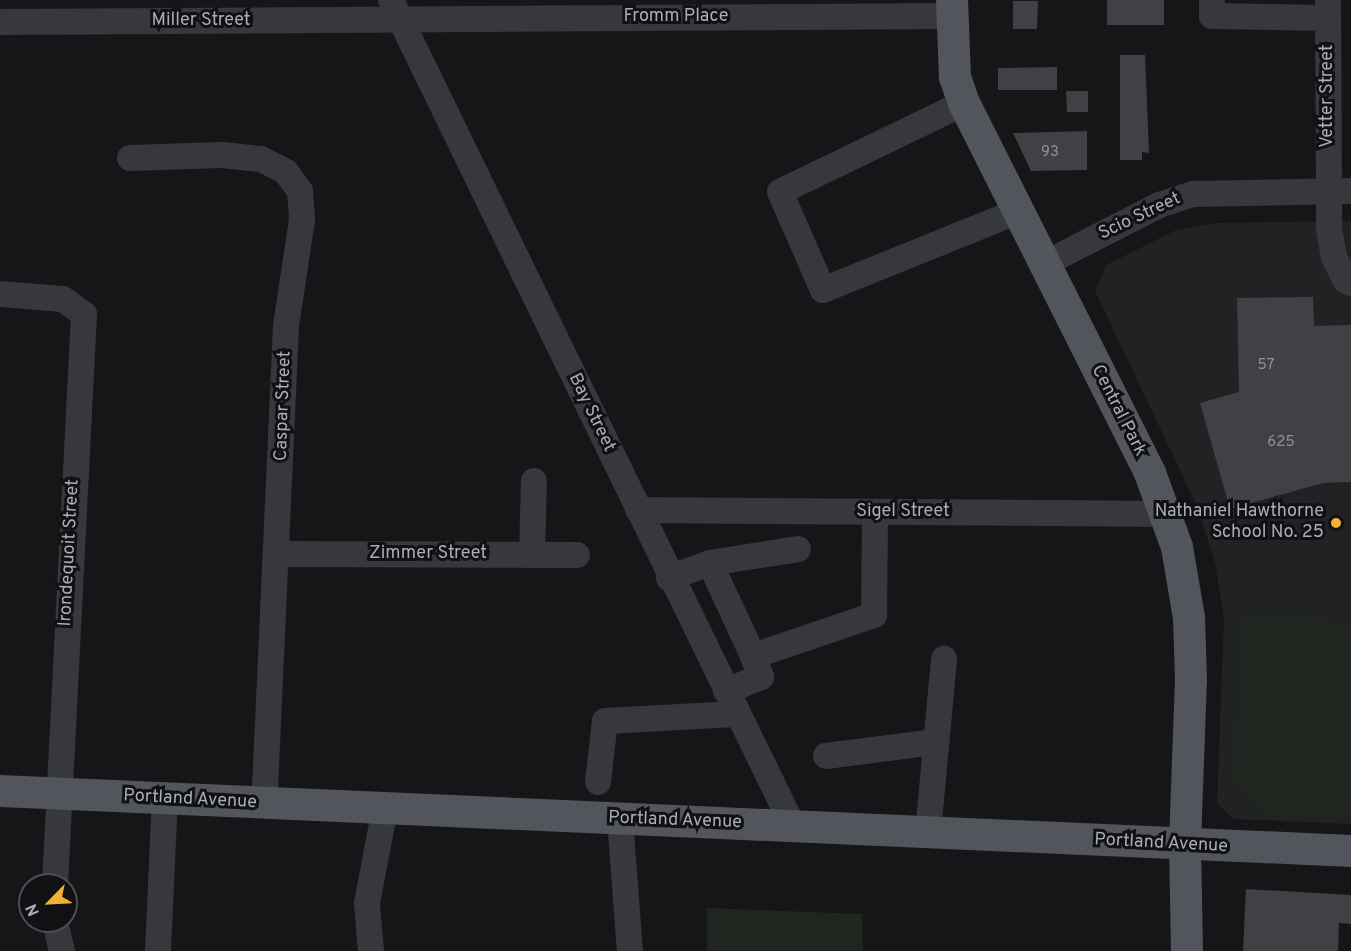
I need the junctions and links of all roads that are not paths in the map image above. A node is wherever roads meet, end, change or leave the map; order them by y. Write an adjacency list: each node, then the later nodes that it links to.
1 (1212, 0): 4 (street)
2 (952, 8): 3 (street, Fromm Place); 7 (main road, Central Park)
3 (586, 9): 5 (street, Fromm Place)
4 (1327, 9): 9 (street, Vetter Street)
5 (396, 10): 6 (street, Miller Street); 15 (street, Bay Street)
6 (0, 22)
7 (964, 104): 10 (main road, Central Park); 10 (street)
8 (130, 159): 19 (street, Caspar Street)
9 (1340, 192): 11 (street, Scio Street); 12 (street, Vetter Street)
10 (1016, 212): 11 (main road, Central Park)
11 (1042, 265): 17 (main road, Central Park)
12 (1351, 284)
13 (0, 294): 32 (street, Irondequoit Street)
14 (534, 481): 20 (street)
15 (638, 510): 16 (street, Sigel Street); 23 (street, Bay Street)
16 (875, 512): 17 (street, Sigel Street); 24 (street)
17 (1168, 513): 39 (main road, Central Park)
18 (798, 549): 22 (street)
19 (278, 554): 20 (street, Zimmer Street); 34 (street, Caspar Street)
20 (532, 555): 21 (street, Zimmer Street)
21 (577, 555)
22 (710, 563): 23 (street); 24 (street)
23 (669, 578): 26 (street, Bay Street)
24 (753, 656): 26 (street)
25 (944, 659): 28 (street)
26 (726, 691): 27 (street, Bay Street)
27 (736, 714): 30 (street); 37 (street, Bay Street)
28 (936, 742): 29 (street); 38 (street)
29 (826, 756)
30 (598, 782)
31 (0, 791): 32 (main road, Portland Avenue)
32 (57, 793): 33 (main road, Portland Avenue); 41 (street, Irondequoit Street)
33 (165, 798): 34 (main road, Portland Avenue); 44 (street)
34 (264, 804): 35 (main road, Portland Avenue)
35 (385, 809): 36 (main road, Portland Avenue); 45 (street)
36 (620, 819): 37 (main road, Portland Avenue); 46 (street)
37 (793, 826): 38 (main road, Portland Avenue)
38 (928, 832): 39 (main road, Portland Avenue)
39 (1185, 845): 40 (main road, Portland Avenue); 47 (main road, Central Park)
40 (1351, 851)
41 (55, 873)
42 (58, 933): 43 (street)
43 (62, 951)
44 (158, 951)
45 (371, 951)
46 (630, 951)
47 (1187, 951)

